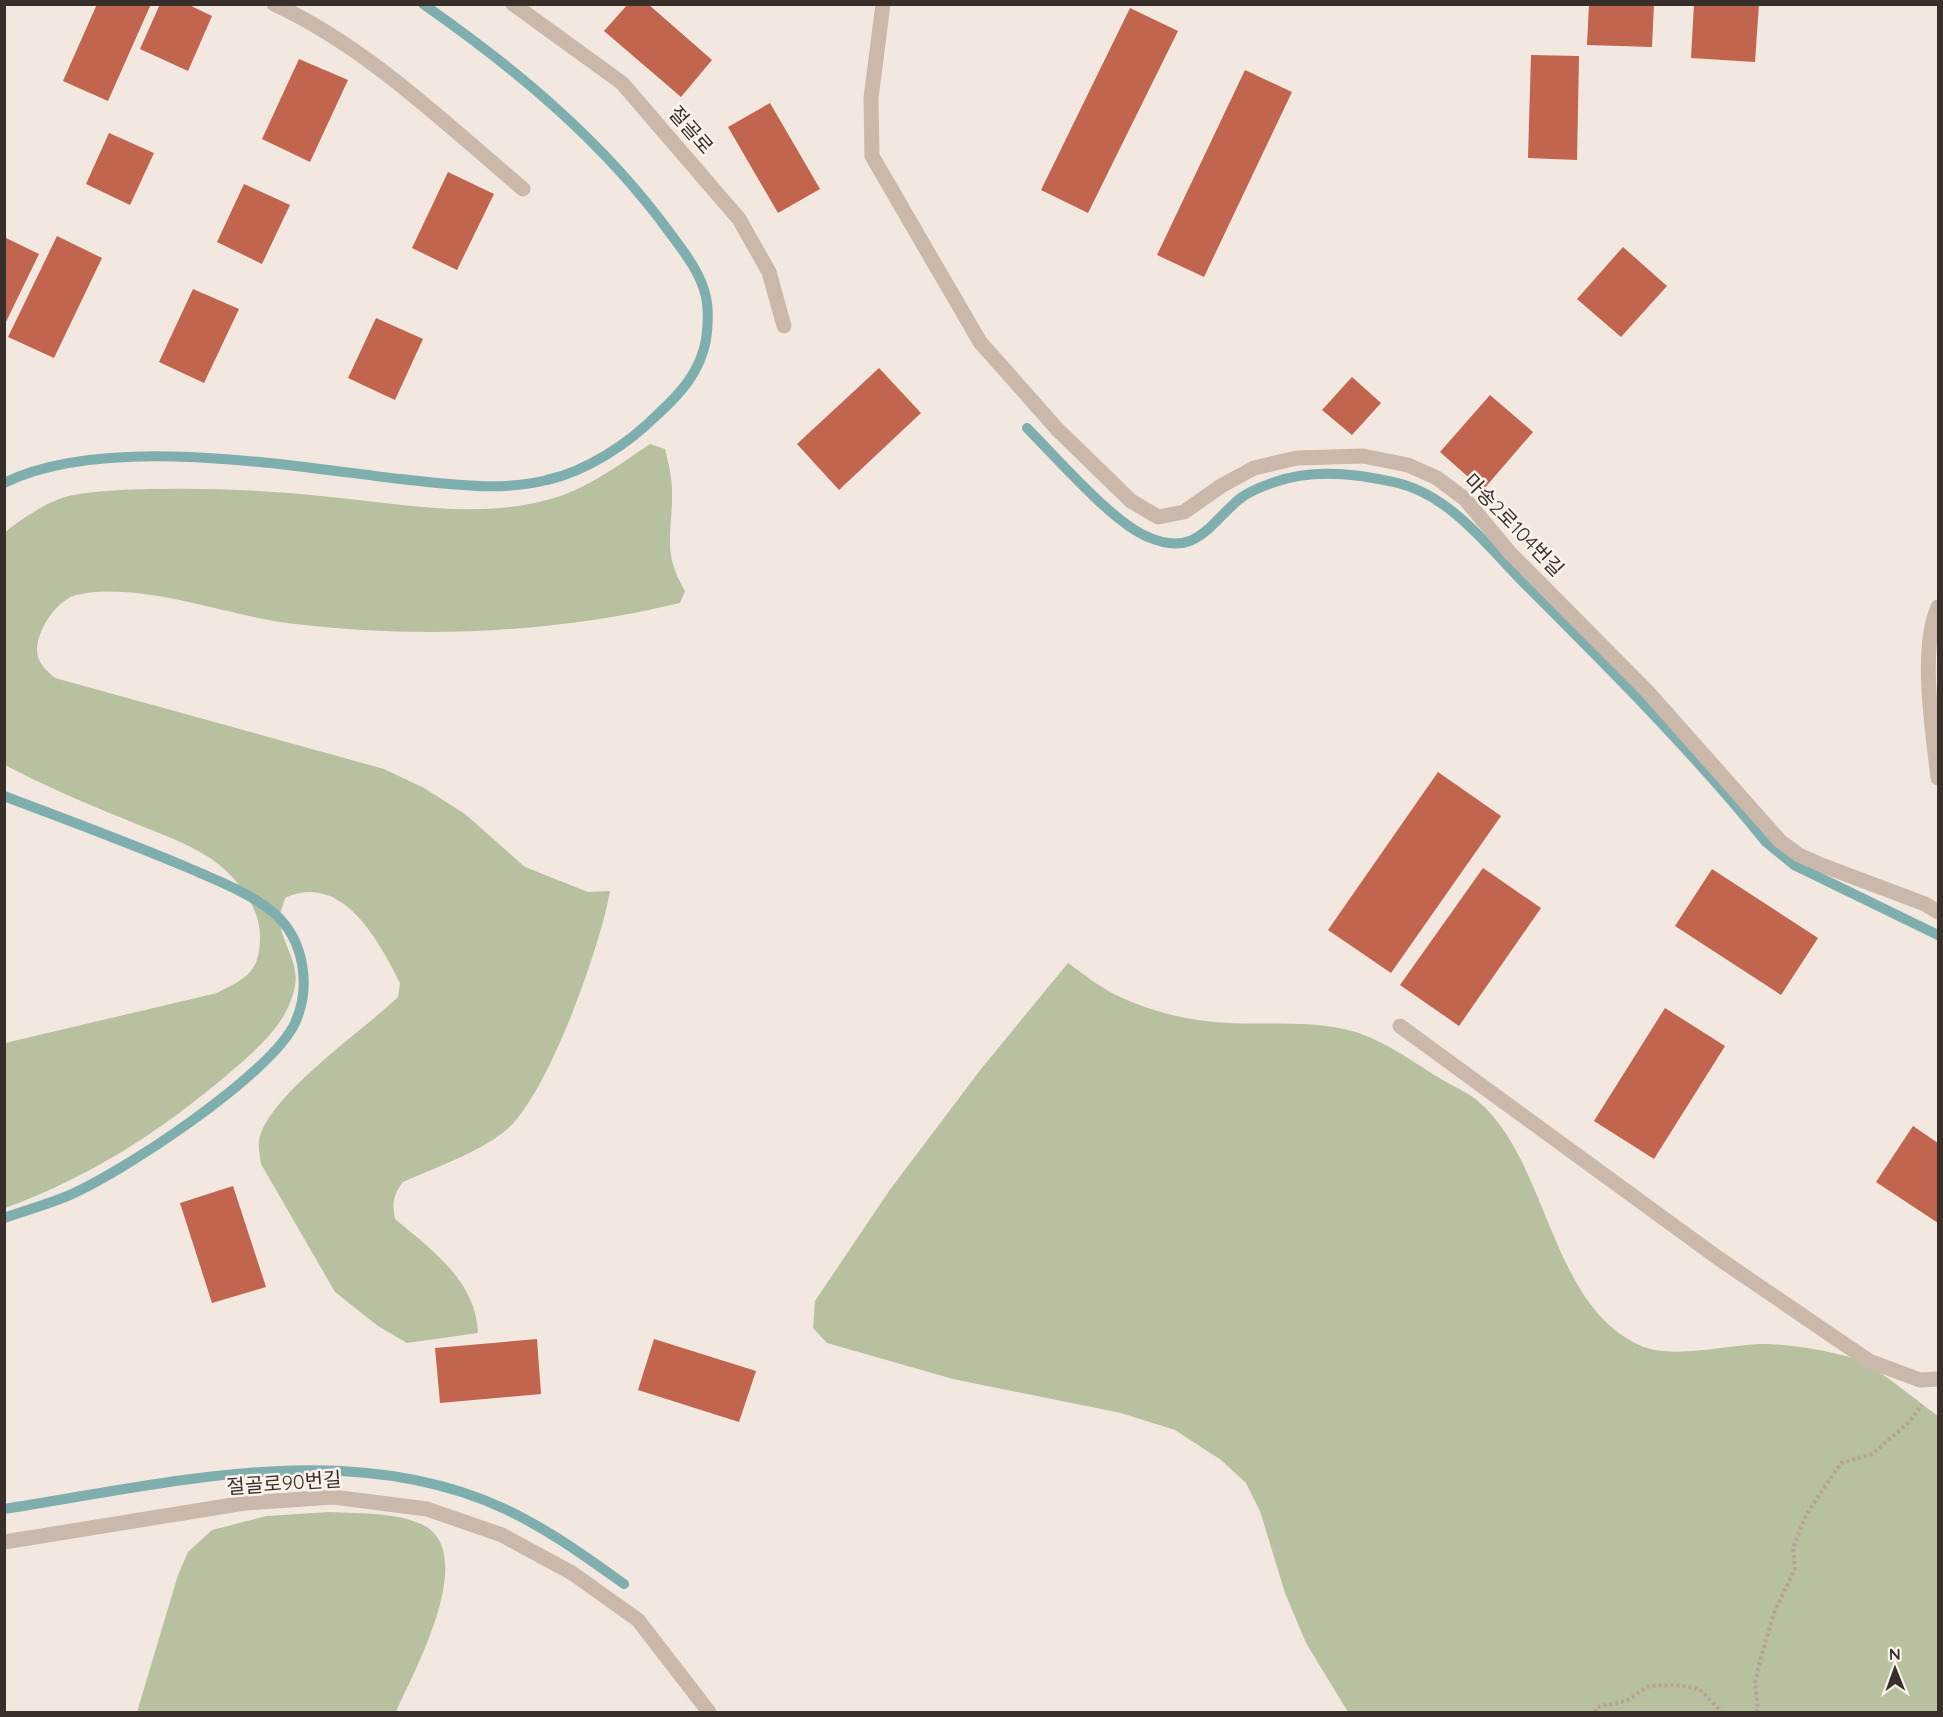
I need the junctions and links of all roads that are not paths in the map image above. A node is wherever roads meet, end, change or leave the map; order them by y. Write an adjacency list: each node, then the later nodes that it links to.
1 (274, 4): 4 (lane)
2 (513, 4): 5 (lane, 절골로)
3 (883, 4): 8 (lane, 마송2로104번길)
4 (523, 189)
5 (784, 326)
6 (1938, 607): 7 (lane)
7 (1938, 778)
8 (1938, 912)
9 (1400, 1026): 10 (lane)
10 (1938, 1379)
11 (4, 1542): 12 (lane, 절골로90번길)
12 (709, 1713)

